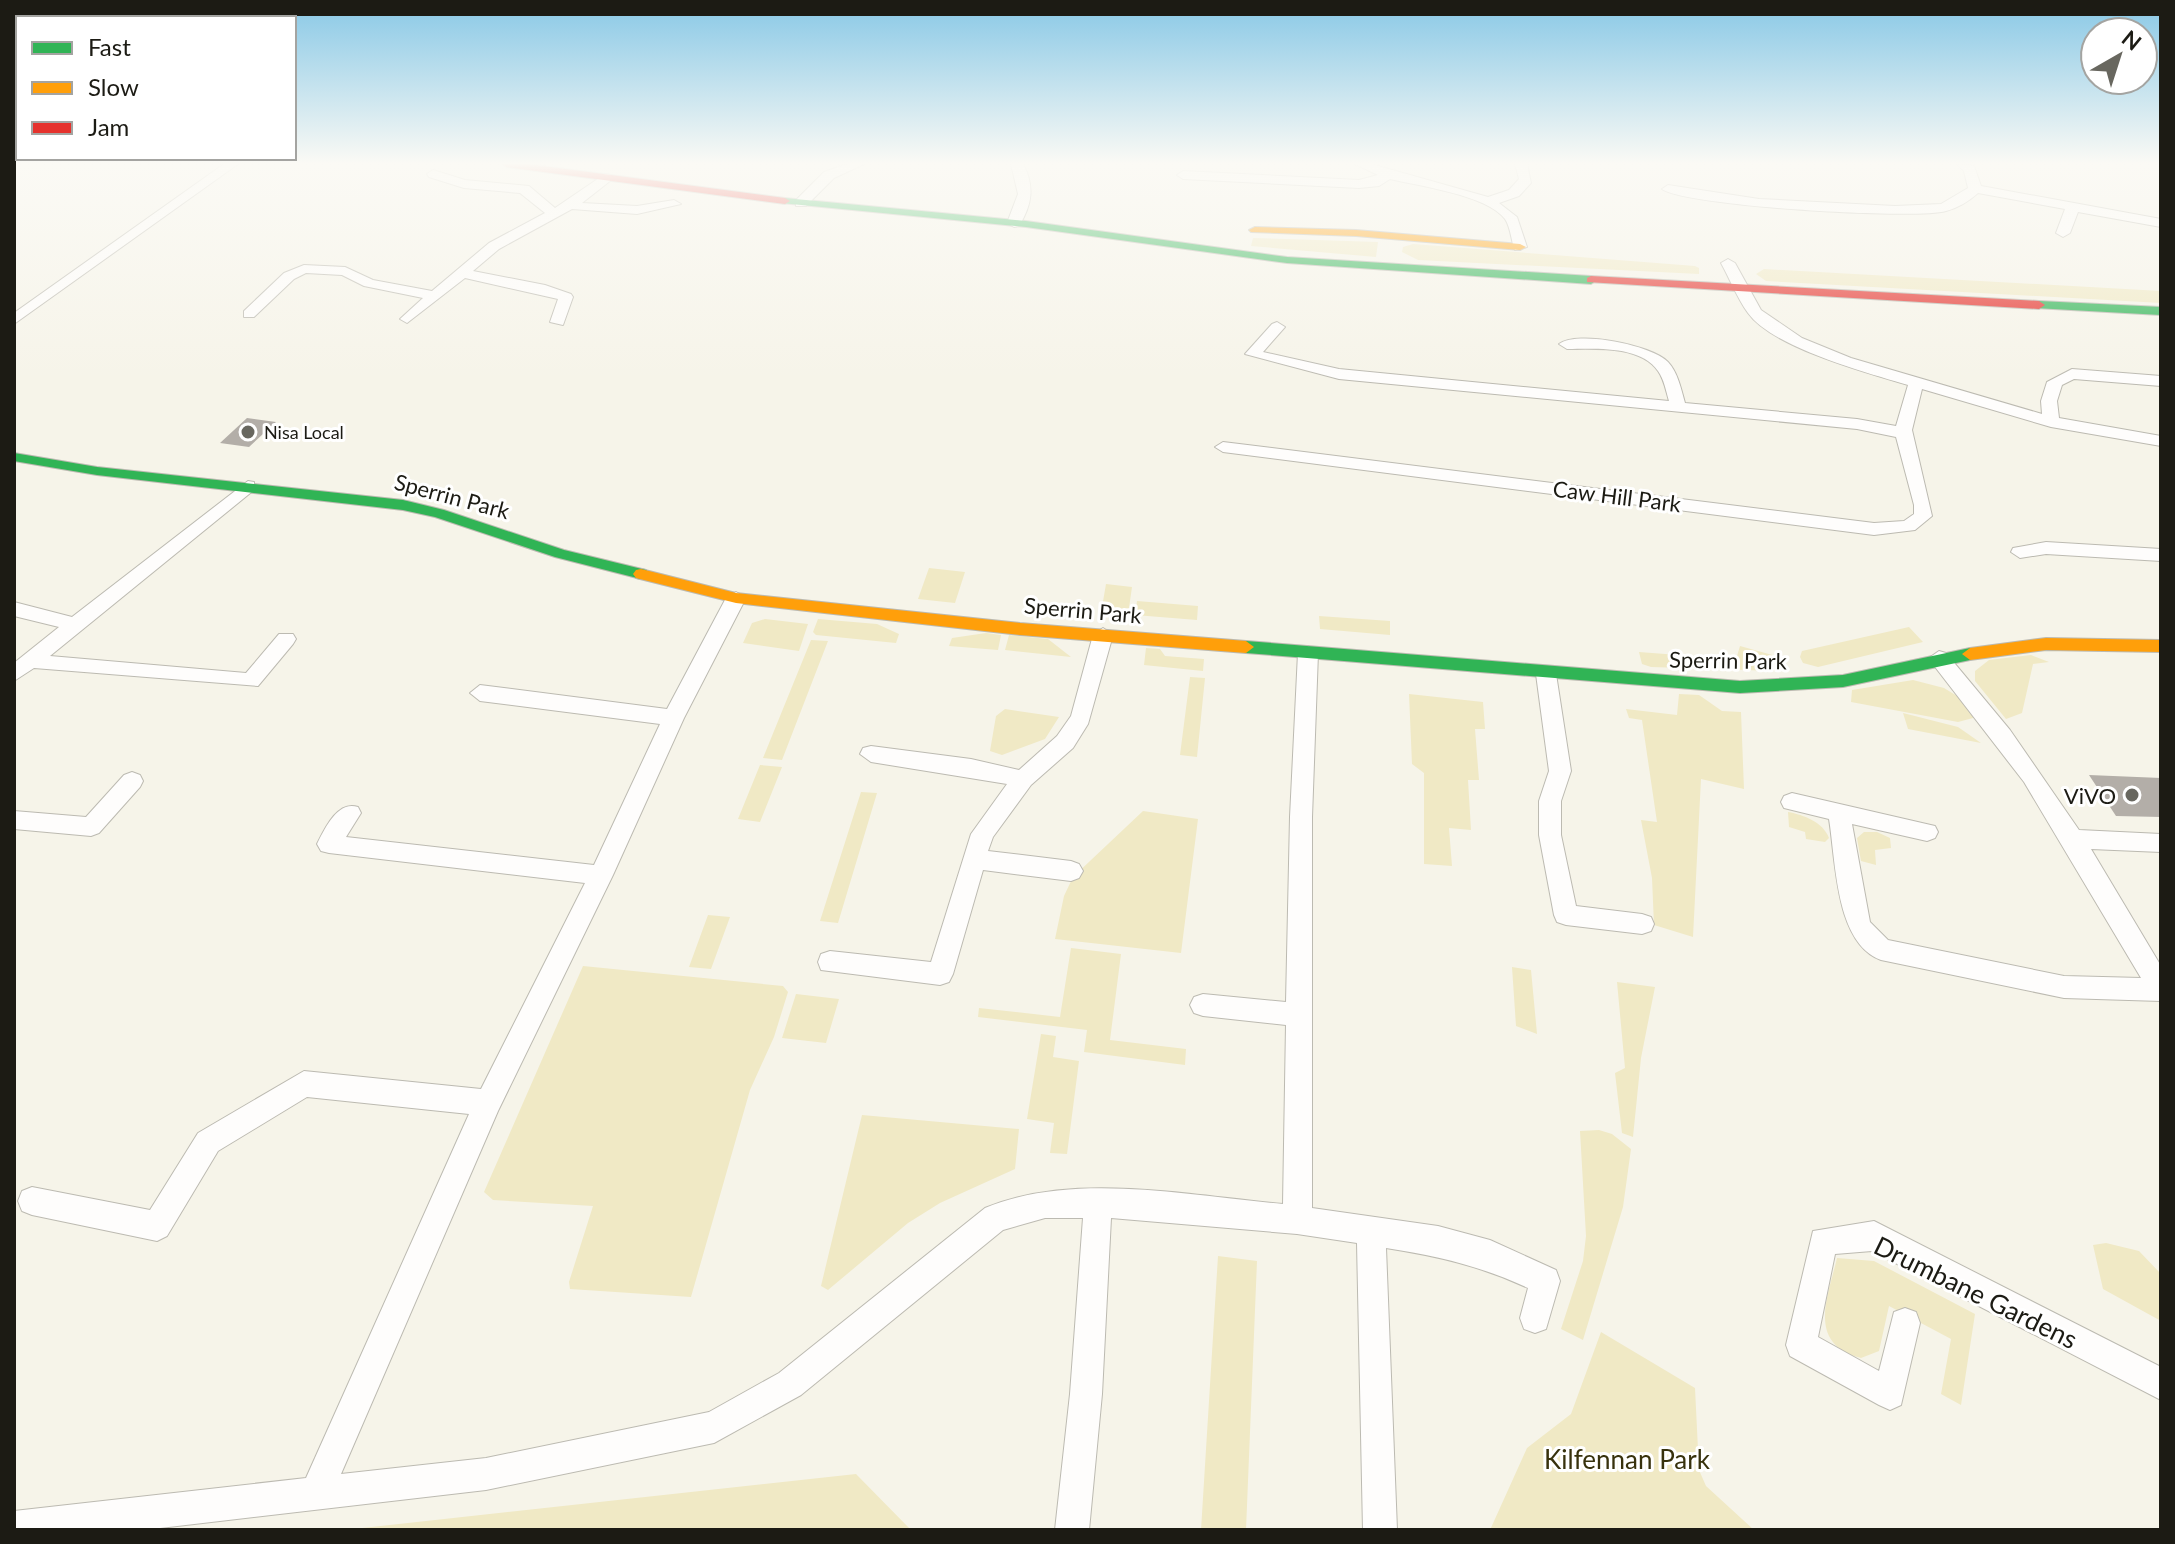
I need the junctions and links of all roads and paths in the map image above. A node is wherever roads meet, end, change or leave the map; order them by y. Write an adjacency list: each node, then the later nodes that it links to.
1 (131, 236): 15 (street)
2 (512, 236): 9 (street)
3 (1114, 236): 10 (main road)
4 (1391, 236): 6 (main road)
5 (1521, 236): 6 (street)
6 (1527, 248)
7 (1720, 262): 8 (main road); 10 (street)
8 (1757, 264)
9 (462, 273): 11 (street); 16 (street)
10 (1743, 290): 12 (main road); 19 (street)
11 (435, 296): 13 (street); 14 (street)
12 (2161, 311)
13 (249, 314)
14 (407, 319)
15 (14, 320)
16 (558, 322)
17 (1277, 327): 21 (street)
18 (1567, 344): 21 (street)
19 (1917, 381): 22 (street); 23 (street, Caw Hill Park)
20 (2161, 381): 22 (street)
21 (1679, 407): 23 (street)
22 (2051, 422): 24 (street)
23 (1904, 433): 25 (street, Caw Hill Park)
24 (2161, 441)
25 (1223, 447)
26 (14, 457): 27 (main road, Sperrin Park)
27 (248, 486): 30 (main road, Sperrin Park); 32 (street)
28 (2020, 552): 29 (street)
29 (2161, 555)
30 (736, 598): 33 (main road, Sperrin Park); 42 (street)
31 (14, 609): 32 (street)
32 (76, 625): 38 (street)
33 (1103, 635): 36 (main road, Sperrin Park); 44 (street)
34 (286, 639): 38 (street)
35 (2161, 646): 37 (main road, Sperrin Park)
36 (1308, 653): 40 (main road, Sperrin Park); 60 (street)
37 (1939, 658): 40 (main road, Sperrin Park); 51 (street)
38 (31, 661): 39 (street)
39 (14, 674)
40 (1546, 674): 56 (street)
41 (480, 693): 42 (street)
42 (673, 718): 55 (street)
43 (871, 754): 44 (street)
44 (1023, 779): 53 (street)
45 (132, 781): 49 (street)
46 (1792, 802): 48 (street)
47 (350, 813): 55 (street)
48 (1839, 813): 50 (street); 58 (street)
49 (14, 820)
50 (1927, 832)
51 (2073, 839): 52 (street); 58 (street)
52 (2161, 843)
53 (974, 859): 54 (street); 57 (street)
54 (1071, 871)
55 (601, 875): 61 (street)
56 (1642, 924)
57 (830, 962)
58 (2161, 990)
59 (1203, 1005): 60 (street)
60 (1298, 1015): 64 (street)
61 (488, 1103): 62 (street); 69 (street)
62 (32, 1201)
63 (1098, 1203): 64 (street); 69 (street); 71 (street)
64 (1297, 1220): 65 (street)
65 (1371, 1231): 66 (street); 72 (street)
66 (1535, 1318)
67 (1905, 1323): 68 (street, Drumbane Gardens)
68 (2161, 1384)
69 (316, 1494): 70 (street)
70 (14, 1528)
71 (1072, 1530)
72 (1380, 1530)

